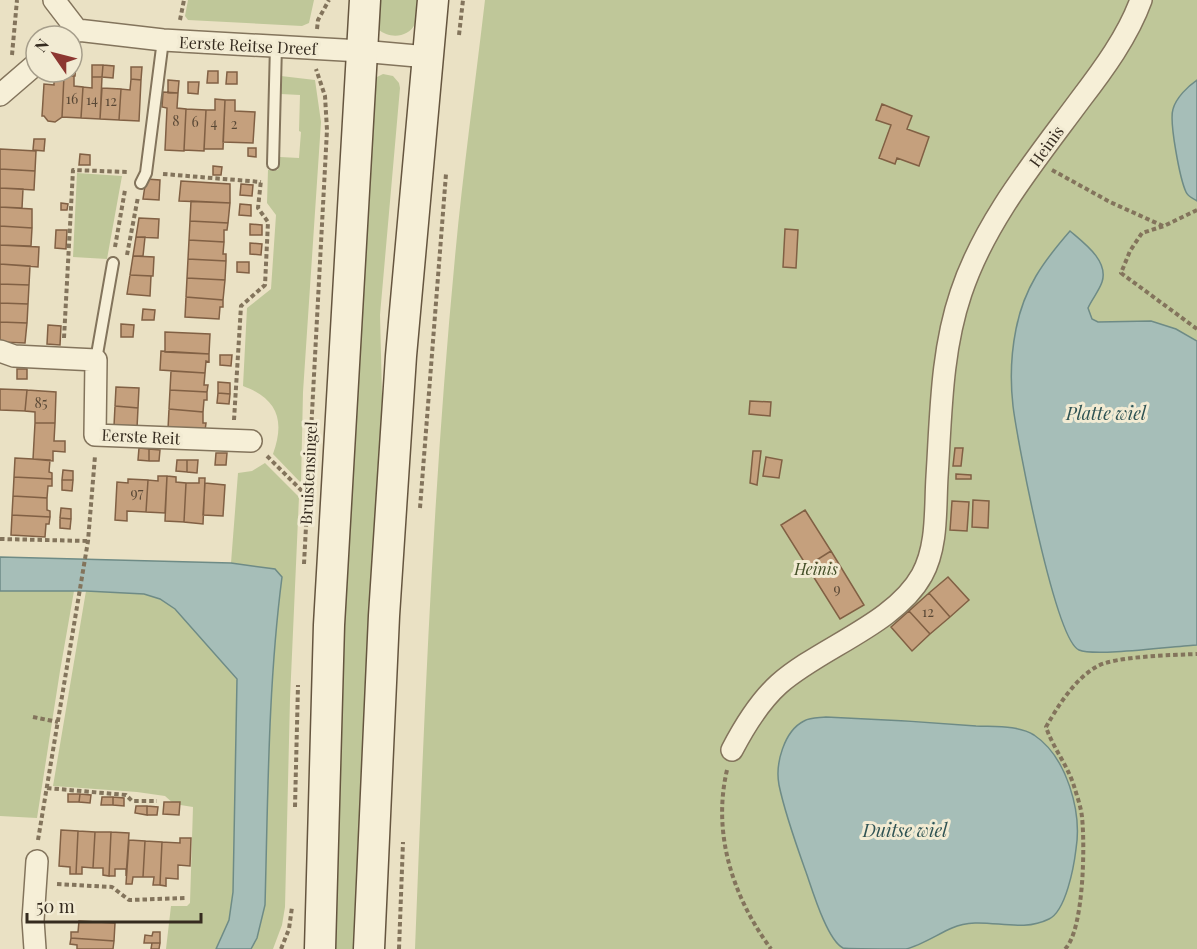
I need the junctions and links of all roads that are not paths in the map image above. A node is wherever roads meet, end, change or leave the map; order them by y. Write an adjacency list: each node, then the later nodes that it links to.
1 (365, 0): 9 (main road, Bruistensingel)
2 (433, 0): 10 (main road)
3 (1141, 0): 19 (street, Heinis)
4 (59, 2): 5 (street)
5 (70, 24)
6 (84, 34): 7 (street, Eerste Reitse Dreef)
7 (163, 40): 8 (street, Eerste Reitse Dreef); 14 (lane)
8 (276, 45): 9 (street, Eerste Reitse Dreef); 13 (lane)
9 (361, 51): 10 (street, Eerste Reitse Dreef); 21 (main road, Bruistensingel)
10 (428, 57): 23 (main road)
11 (24, 74): 12 (street)
12 (5, 91)
13 (273, 164)
14 (143, 178)
15 (112, 263): 17 (lane)
16 (0, 351): 17 (street)
17 (96, 360): 18 (street, Eerste Reit)
18 (242, 440)
19 (732, 750)
20 (37, 861): 22 (street)
21 (318, 944)
22 (35, 949)
23 (369, 949)

